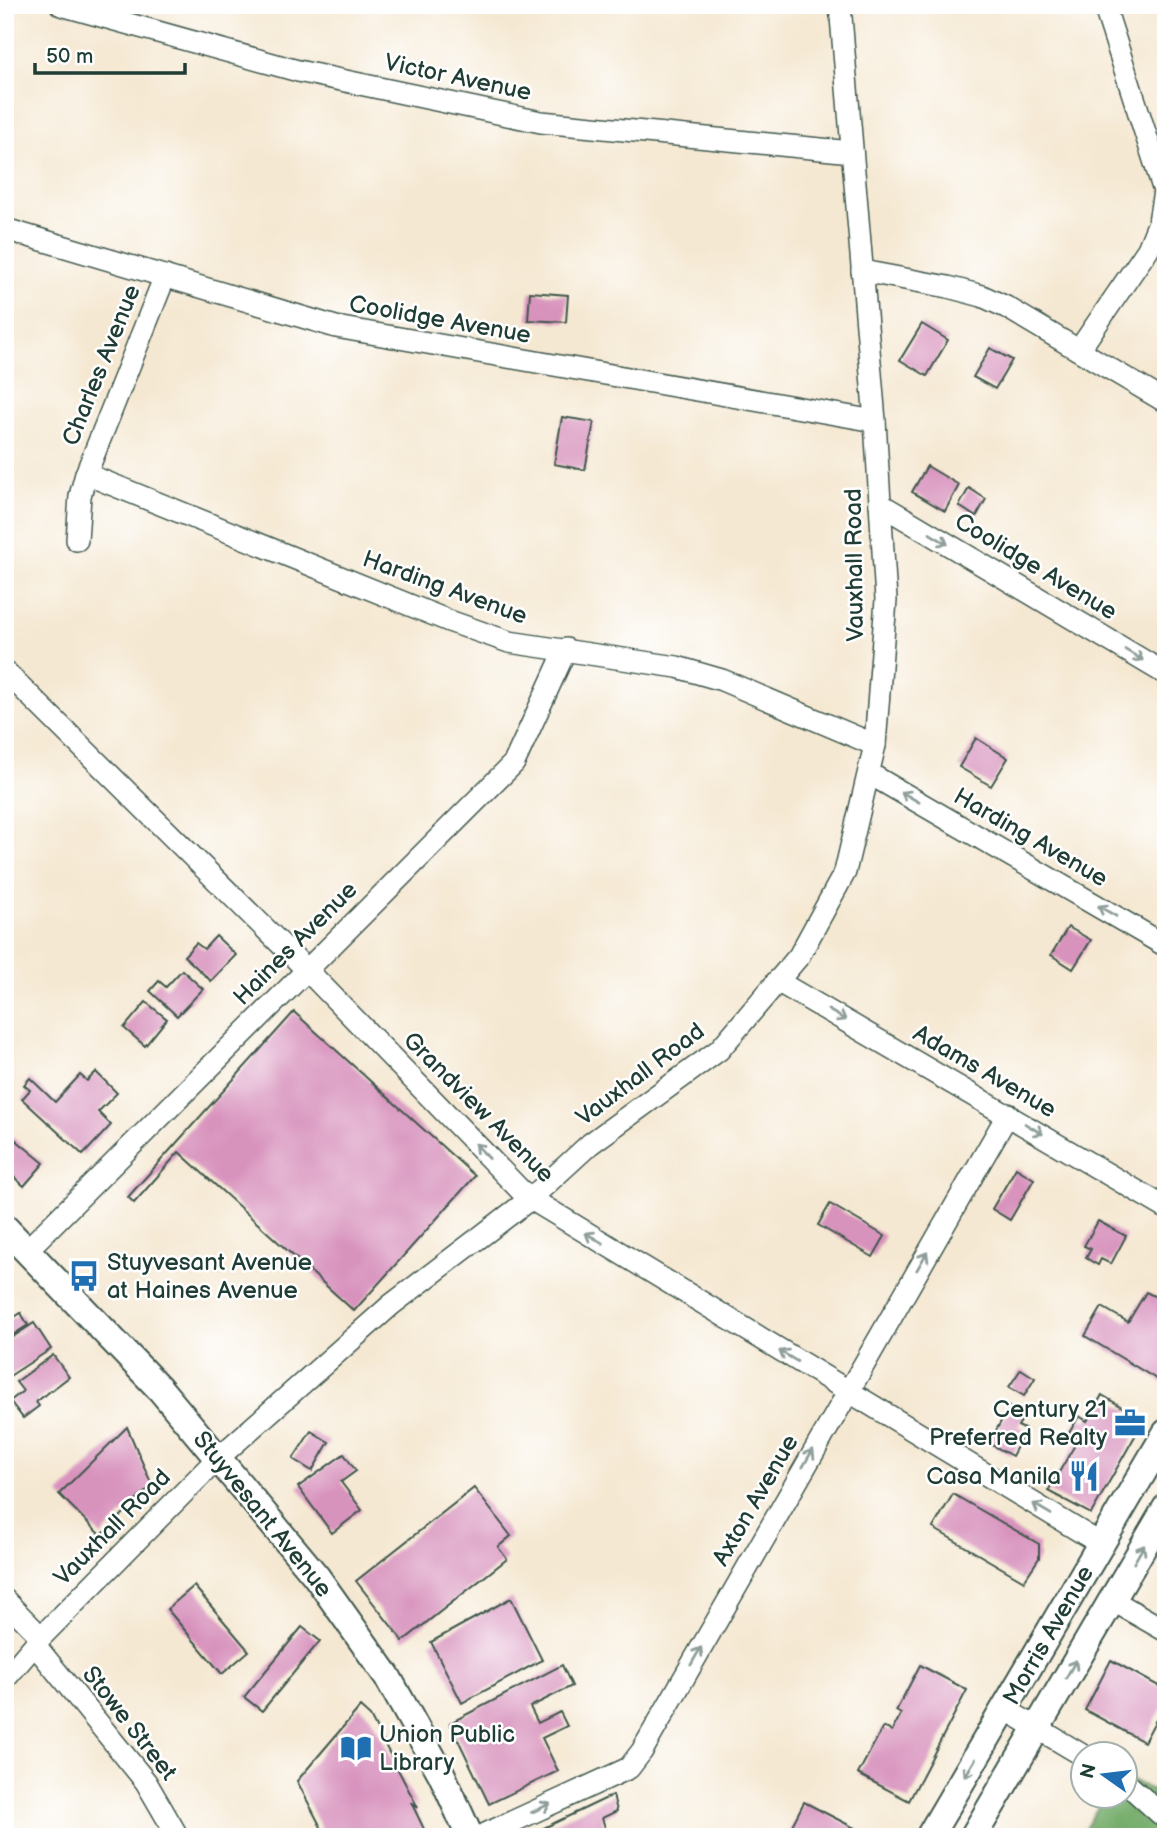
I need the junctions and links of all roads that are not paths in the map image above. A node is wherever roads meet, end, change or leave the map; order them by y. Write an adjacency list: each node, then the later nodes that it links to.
1 (61, 5): 4 (street, Victor Avenue)
2 (840, 5): 4 (street, Vauxhall Road)
3 (1105, 8): 8 (street)
4 (852, 152): 6 (street, Vauxhall Road)
5 (5, 229): 7 (street, Coolidge Avenue)
6 (862, 271): 8 (street); 10 (street, Vauxhall Road)
7 (165, 276): 10 (street, Coolidge Avenue); 11 (street, Charles Avenue)
8 (1079, 350): 9 (street)
9 (1166, 402)
10 (875, 421): 12 (street, Vauxhall Road)
11 (86, 474): 13 (street, Charles Avenue); 14 (street, Harding Avenue)
12 (880, 504): 16 (street, Coolidge Avenue, one-way to 16); 17 (street, Vauxhall Road)
13 (77, 540)
14 (566, 649): 17 (street, Harding Avenue); 20 (street, Haines Avenue)
15 (5, 671): 20 (street, Grandview Avenue)
16 (1166, 674)
17 (875, 745): 18 (street, Vauxhall Road)
18 (870, 774): 19 (street, Harding Avenue, one-way to 18); 21 (street, Vauxhall Road)
19 (1166, 946)
20 (306, 969): 23 (street, Grandview Avenue, one-way to 20); 26 (street, Haines Avenue)
21 (778, 981): 22 (street, Adams Avenue, one-way to 22); 23 (street, Vauxhall Road)
22 (1008, 1114): 24 (street, Adams Avenue, one-way to 24); 27 (street, Axton Avenue, one-way to 22)
23 (530, 1199): 27 (street, Grandview Avenue, one-way to 23); 29 (street, Vauxhall Road)
24 (1166, 1208)
25 (5, 1228): 26 (main road, Stuyvesant Avenue)
26 (27, 1250): 29 (main road, Stuyvesant Avenue)
27 (846, 1392): 31 (street, Grandview Avenue, one-way to 27); 44 (street, Axton Avenue, one-way to 27)
28 (1166, 1433): 31 (main road, Morris Avenue)
29 (217, 1459): 35 (street, Vauxhall Road); 43 (main road, Stuyvesant Avenue)
30 (1166, 1508): 33 (main road, Morris Avenue, one-way to 30)
31 (1101, 1544): 37 (main road, Morris Avenue)
32 (5, 1600): 35 (street, Stowe Street)
33 (1112, 1600): 34 (street); 38 (main road, Morris Avenue, one-way to 33)
34 (1166, 1631)
35 (38, 1641): 36 (street, Vauxhall Road); 42 (street, Stowe Street)
36 (5, 1679)
37 (1005, 1709): 38 (street); 45 (main road, Morris Avenue, one-way to 45)
38 (1037, 1728): 39 (street); 46 (main road, Morris Avenue)
39 (1070, 1748)
40 (1140, 1796): 41 (street)
41 (1166, 1819)
42 (178, 1837)
43 (470, 1837)
44 (479, 1837)
45 (929, 1837)
46 (973, 1837)

